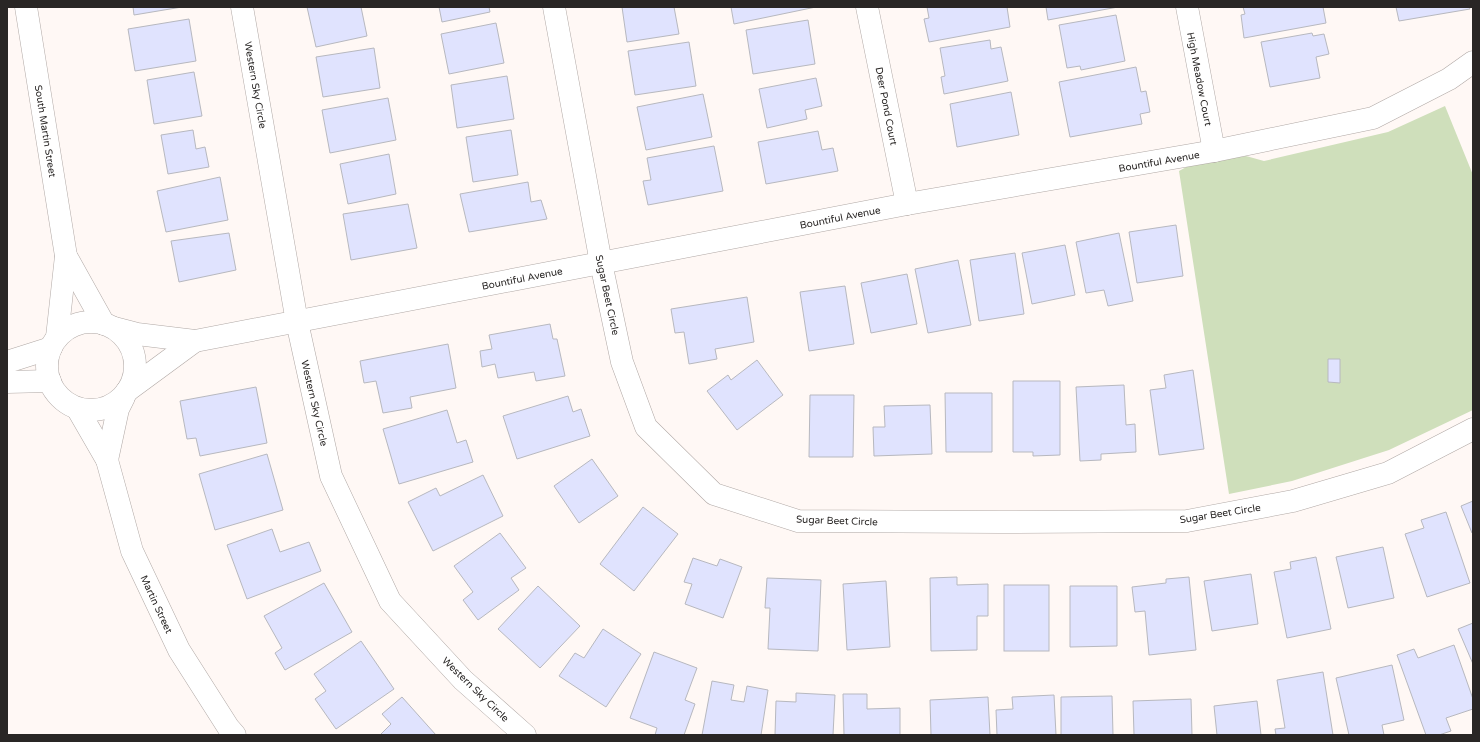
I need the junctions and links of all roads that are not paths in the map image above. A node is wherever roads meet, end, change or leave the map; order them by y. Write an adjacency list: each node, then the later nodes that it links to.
1 (26, 7): 9 (street, South Martin Street)
2 (242, 7): 11 (street, Western Sky Circle)
3 (554, 7): 10 (street, Sugar Beet Circle)
4 (867, 7): 8 (street, Deer Pond Court)
5 (1186, 7): 7 (street, High Meadow Court)
6 (1473, 62): 7 (street, Bountiful Avenue)
7 (1214, 152): 8 (street, Bountiful Avenue)
8 (907, 204): 10 (street, Bountiful Avenue)
9 (66, 256): 12 (street, South Martin Street); 14 (street, South Martin Street)
10 (601, 263): 11 (street, Bountiful Avenue); 20 (street, Sugar Beet Circle)
11 (297, 322): 13 (street, Bountiful Avenue); 23 (street, Western Sky Circle)
12 (109, 326): 13 (street, Bountiful Avenue); 14 (street); 18 (street)
13 (195, 341): 18 (street, Bountiful Avenue)
14 (54, 342): 15 (street); 16 (street)
15 (7, 362)
16 (50, 381): 17 (street); 19 (street)
17 (7, 382)
18 (126, 394): 19 (street); 21 (street, Martin Street)
19 (77, 408): 21 (street, Martin Street)
20 (1473, 428)
21 (107, 460): 22 (street, Martin Street)
22 (235, 735)
23 (525, 735)

